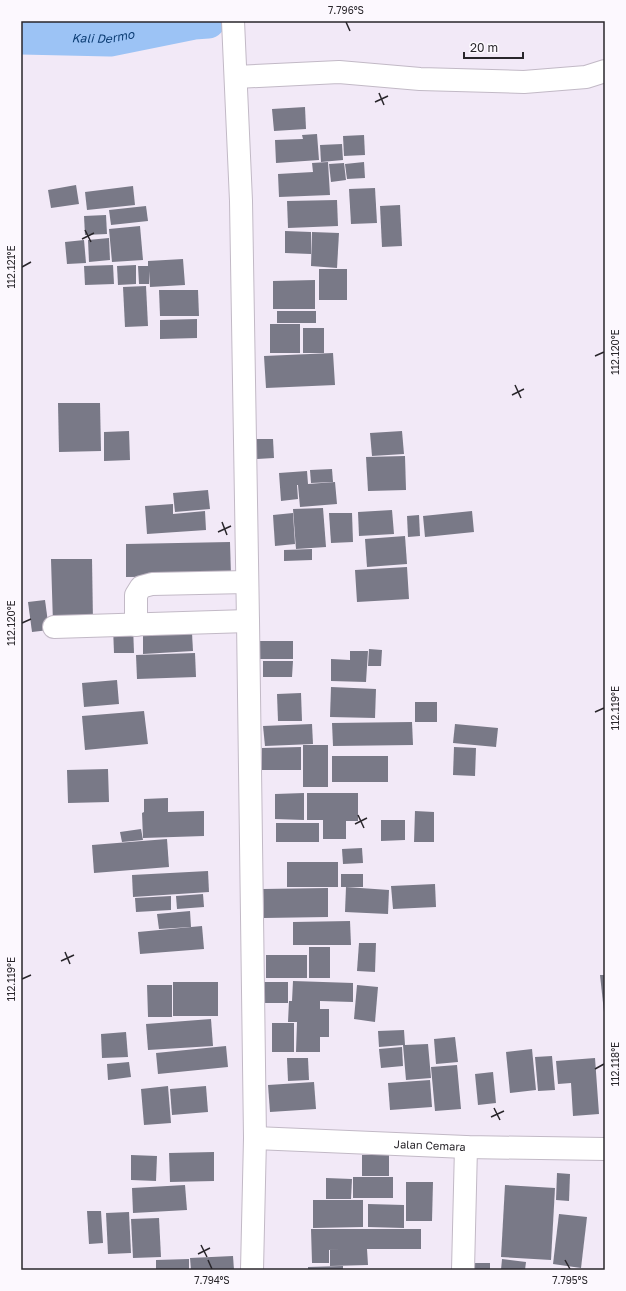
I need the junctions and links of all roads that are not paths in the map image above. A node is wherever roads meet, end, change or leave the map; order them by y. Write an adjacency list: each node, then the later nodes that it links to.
1 (233, 21): 3 (street)
2 (605, 71): 3 (street)
3 (236, 77): 4 (street)
4 (247, 582): 5 (street); 6 (street)
5 (248, 622): 6 (street); 8 (street)
6 (136, 625): 7 (street)
7 (54, 628)
8 (255, 1138): 9 (street, Jalan Cemara); 11 (street)
9 (466, 1147): 10 (street, Jalan Cemara); 12 (street)
10 (605, 1149)
11 (252, 1270)
12 (463, 1270)

